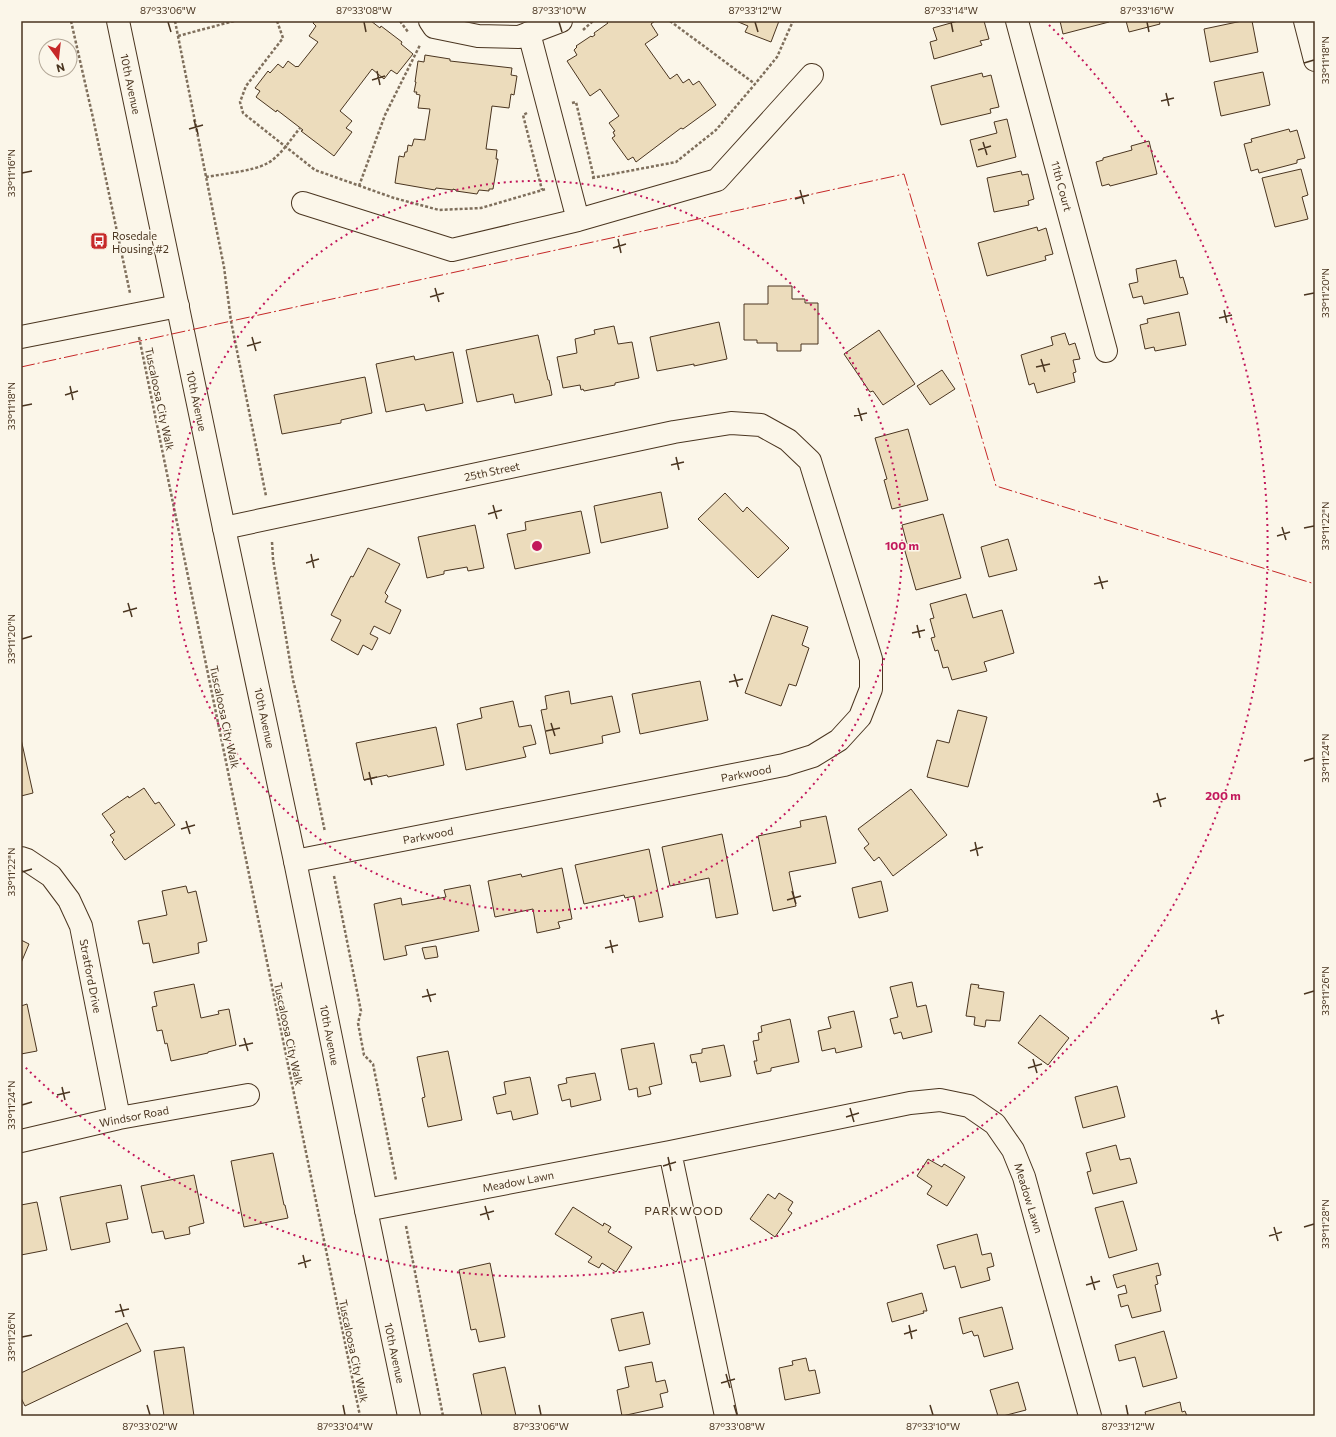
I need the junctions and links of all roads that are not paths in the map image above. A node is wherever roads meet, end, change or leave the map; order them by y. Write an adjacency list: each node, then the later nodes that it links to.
1 (118, 21): 11 (street, 10th Avenue)
2 (561, 21): 6 (street)
3 (1017, 21): 13 (street, 11th Court)
4 (1305, 21): 7 (street)
5 (426, 31): 6 (street)
6 (529, 33): 10 (street)
7 (1315, 60)
8 (812, 75): 10 (street)
9 (303, 203): 10 (street)
10 (578, 220)
11 (178, 306): 12 (street); 15 (street, 10th Avenue)
12 (21, 337)
13 (1106, 351)
14 (761, 425): 15 (street, 25th Street); 17 (street, Parkwood)
15 (224, 528): 17 (street, 10th Avenue)
16 (21, 858): 19 (street, Stratford Drive)
17 (295, 861): 22 (street, 10th Avenue)
18 (248, 1095): 19 (street, Windsor Road)
19 (119, 1118): 20 (street, Windsor Road)
20 (21, 1141)
21 (670, 1152): 22 (street, Meadow Lawn); 24 (street); 25 (street, Meadow Lawn)
22 (366, 1210): 23 (street, 10th Avenue)
23 (409, 1416)
24 (726, 1416)
25 (1090, 1416)

